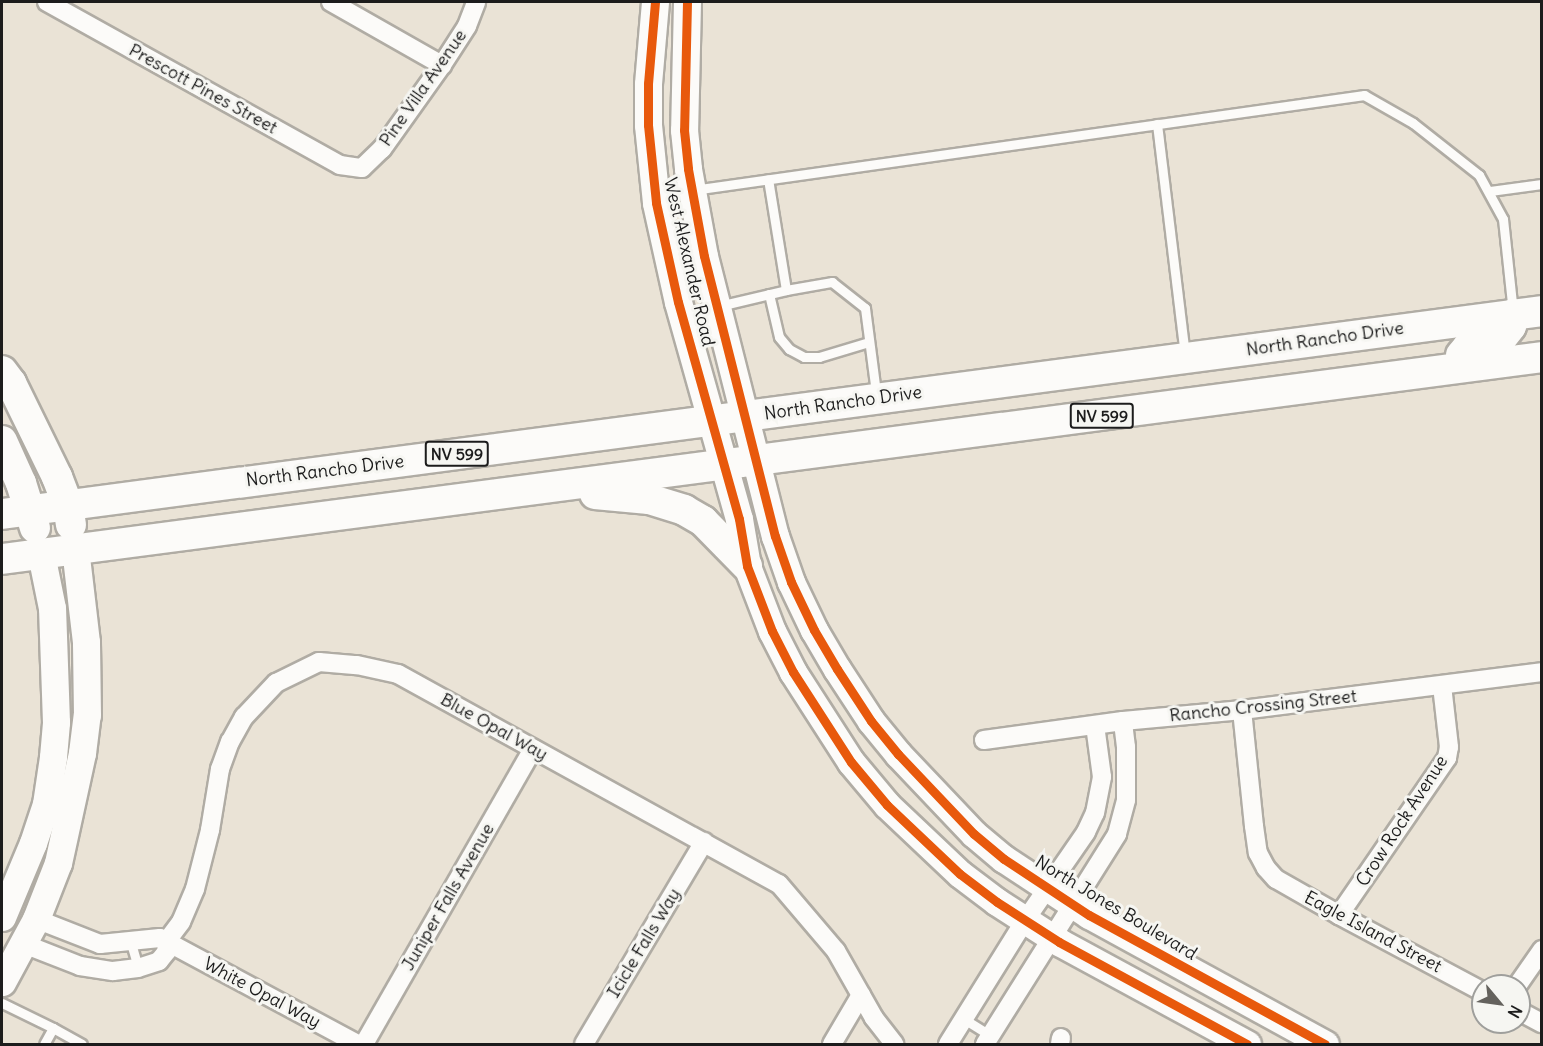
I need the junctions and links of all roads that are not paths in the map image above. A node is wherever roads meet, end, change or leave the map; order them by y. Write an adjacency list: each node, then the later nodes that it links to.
1 (47, 2): 9 (street, Prescott Pines Street)
2 (331, 2): 6 (street)
3 (476, 2): 6 (street, Pine Villa Avenue)
4 (656, 2): 7 (main road, West Alexander Road)
5 (687, 2): 12 (main road, West Alexander Road)
6 (442, 65): 9 (street, Pine Villa Avenue)
7 (649, 68): 12 (main road); 25 (main road, West Alexander Road)
8 (1157, 124): 10 (lane); 13 (lane); 20 (lane)
9 (362, 168)
10 (768, 179): 12 (lane); 14 (lane)
11 (1542, 184): 13 (lane)
12 (691, 190): 16 (main road, West Alexander Road)
13 (1490, 191): 17 (lane)
14 (786, 290): 15 (lane); 18 (lane)
15 (769, 294): 16 (lane); 18 (lane)
16 (716, 307): 24 (main road, West Alexander Road)
17 (1527, 313): 20 (main road, North Rancho Drive / NV 599); 21 (main road)
18 (869, 342): 23 (lane)
19 (1539, 351): 21 (main road, NV 599)
20 (1185, 358): 23 (main road, North Rancho Drive / NV 599)
21 (1446, 369): 27 (main road, NV 599)
22 (2, 370): 30 (main road)
23 (877, 397): 24 (main road, North Rancho Drive / NV 599)
24 (746, 417): 25 (main road, North Rancho Drive / NV 599); 27 (main road, North Jones Boulevard)
25 (713, 420): 28 (main road); 30 (main road, North Rancho Drive / NV 599)
26 (2, 441): 31 (main road)
27 (757, 460): 28 (main road, NV 599); 46 (main road, North Jones Boulevard)
28 (725, 465): 29 (main road, NV 599); 36 (main road)
29 (538, 490): 33 (main road, NV 599); 36 (main road)
30 (68, 506): 31 (main road, North Rancho Drive / NV 599); 33 (main road)
31 (32, 510): 32 (main road, North Rancho Drive / NV 599); 34 (main road)
32 (2, 514)
33 (75, 548): 34 (main road, NV 599); 50 (main road)
34 (41, 554): 35 (main road, NV 599); 49 (main road)
35 (2, 559)
36 (747, 566): 51 (main road)
37 (1542, 672): 38 (street, Rancho Crossing Street)
38 (1442, 686): 39 (street, Rancho Crossing Street); 48 (street, Crow Rock Avenue)
39 (1242, 710): 40 (street, Rancho Crossing Street); 48 (street, Eagle Island Street)
40 (1123, 721): 41 (street, Rancho Crossing Street); 44 (street)
41 (1095, 725): 42 (street, Rancho Crossing Street); 44 (street)
42 (984, 740)
43 (532, 748): 45 (street, Blue Opal Way); 53 (street, Blue Opal Way); 69 (street, Juniper Falls Avenue)
44 (1114, 770): 46 (street); 47 (street)
45 (704, 842): 61 (street, Blue Opal Way); 70 (street, Icicle Falls Way)
46 (1047, 889): 47 (main road, North Jones Boulevard); 51 (street)
47 (1073, 906): 52 (street); 75 (main road, North Jones Boulevard)
48 (1339, 915): 60 (street, Eagle Island Street)
49 (2, 917)
50 (36, 919): 54 (street); 55 (main road)
51 (1024, 922): 52 (main road); 63 (street)
52 (1051, 938): 65 (street); 74 (main road)
53 (166, 942): 54 (street); 57 (street, Blue Opal Way); 68 (street, White Opal Way)
54 (131, 943): 57 (lane)
55 (24, 944): 57 (street, Blue Opal Way); 59 (main road)
56 (1542, 950): 58 (street)
57 (138, 968)
58 (1525, 974)
59 (2, 982)
60 (1471, 986)
61 (861, 994): 71 (street); 72 (street, Blue Opal Way)
62 (2, 1003): 64 (lane)
63 (964, 1019): 65 (lane); 73 (street)
64 (53, 1028): 66 (lane); 67 (lane)
65 (988, 1040)
66 (44, 1044)
67 (82, 1044)
68 (358, 1044)
69 (364, 1044)
70 (584, 1044)
71 (832, 1044)
72 (894, 1044)
73 (948, 1044)
74 (1247, 1044)
75 (1324, 1044)

